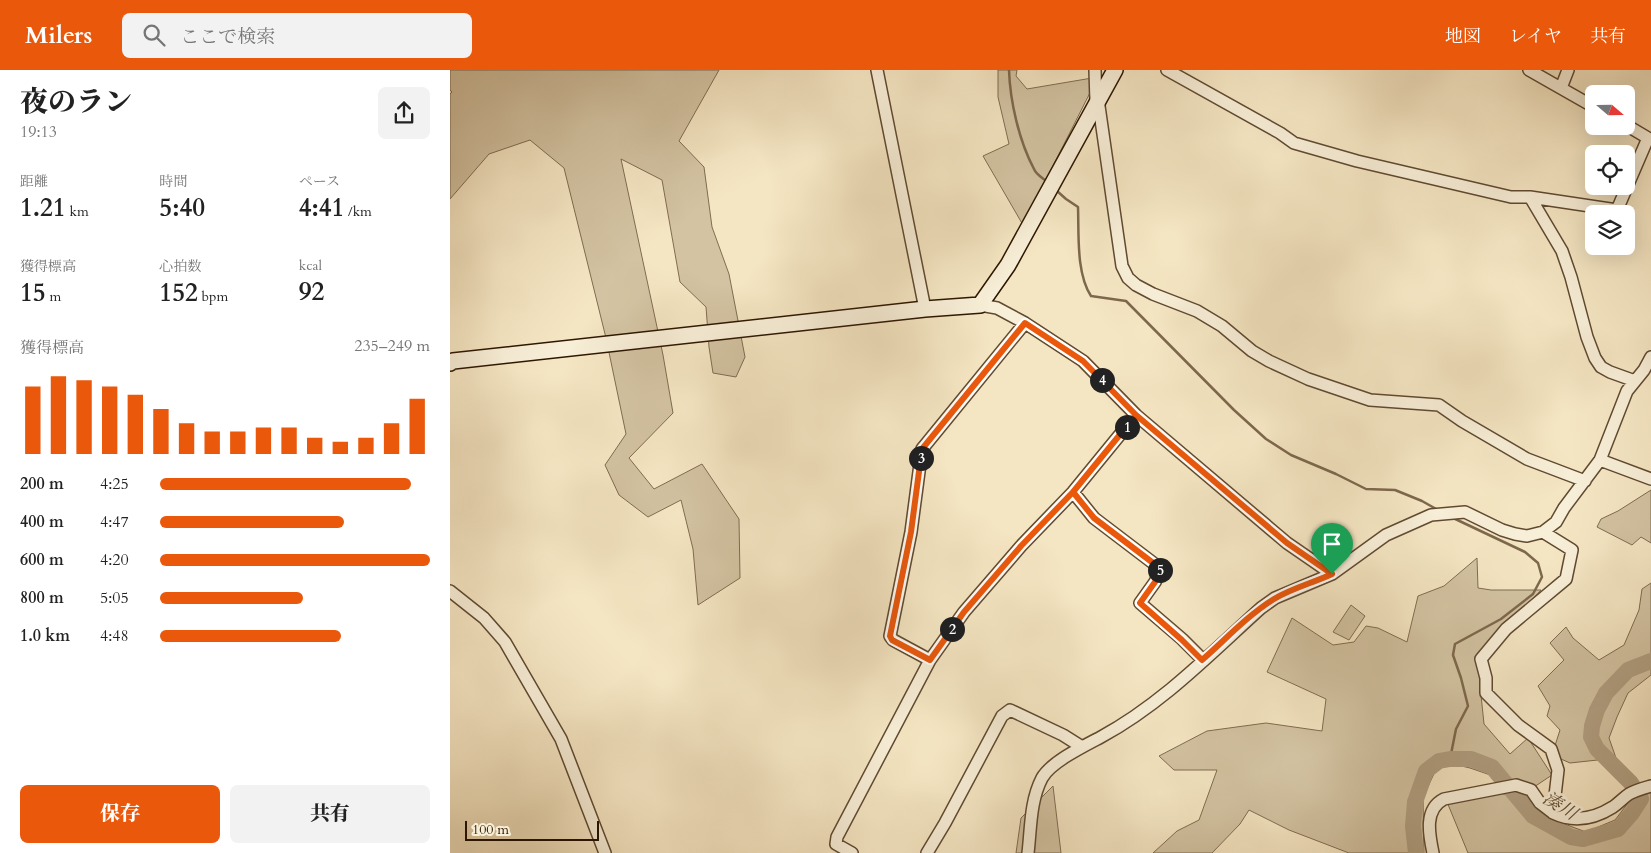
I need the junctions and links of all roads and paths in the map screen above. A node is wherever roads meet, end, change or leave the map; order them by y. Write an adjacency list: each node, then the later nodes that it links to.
1 (877, 70): 13 (street)
2 (1095, 70): 9 (street)
3 (1115, 70): 9 (street)
4 (1167, 70): 11 (street)
5 (1529, 70): 7 (street)
6 (1568, 70): 7 (street)
7 (1561, 88): 8 (street)
8 (1585, 101)
9 (1096, 102): 12 (street); 21 (street)
10 (1635, 131): 11 (street)
11 (1530, 197): 17 (street)
12 (980, 305): 13 (street); 14 (street)
13 (925, 310): 16 (street)
14 (1025, 323): 18 (street); 26 (street)
15 (1651, 357): 17 (street)
16 (450, 363)
17 (1635, 381): 19 (street)
18 (1136, 415): 22 (street); 24 (street)
19 (1600, 460): 20 (street); 21 (street)
20 (1651, 479)
21 (1585, 481): 23 (street)
22 (1073, 492): 26 (street); 27 (street)
23 (1543, 532): 24 (street); 30 (street)
24 (1332, 574): 27 (street)
25 (450, 591): 31 (street)
26 (930, 660): 32 (street)
27 (1202, 660): 28 (street)
28 (1082, 747): 33 (street); 34 (street)
29 (1646, 787): 30 (street)
30 (1553, 813): 35 (street)
31 (604, 853)
32 (852, 853)
33 (927, 853)
34 (1028, 853)
35 (1433, 853)

